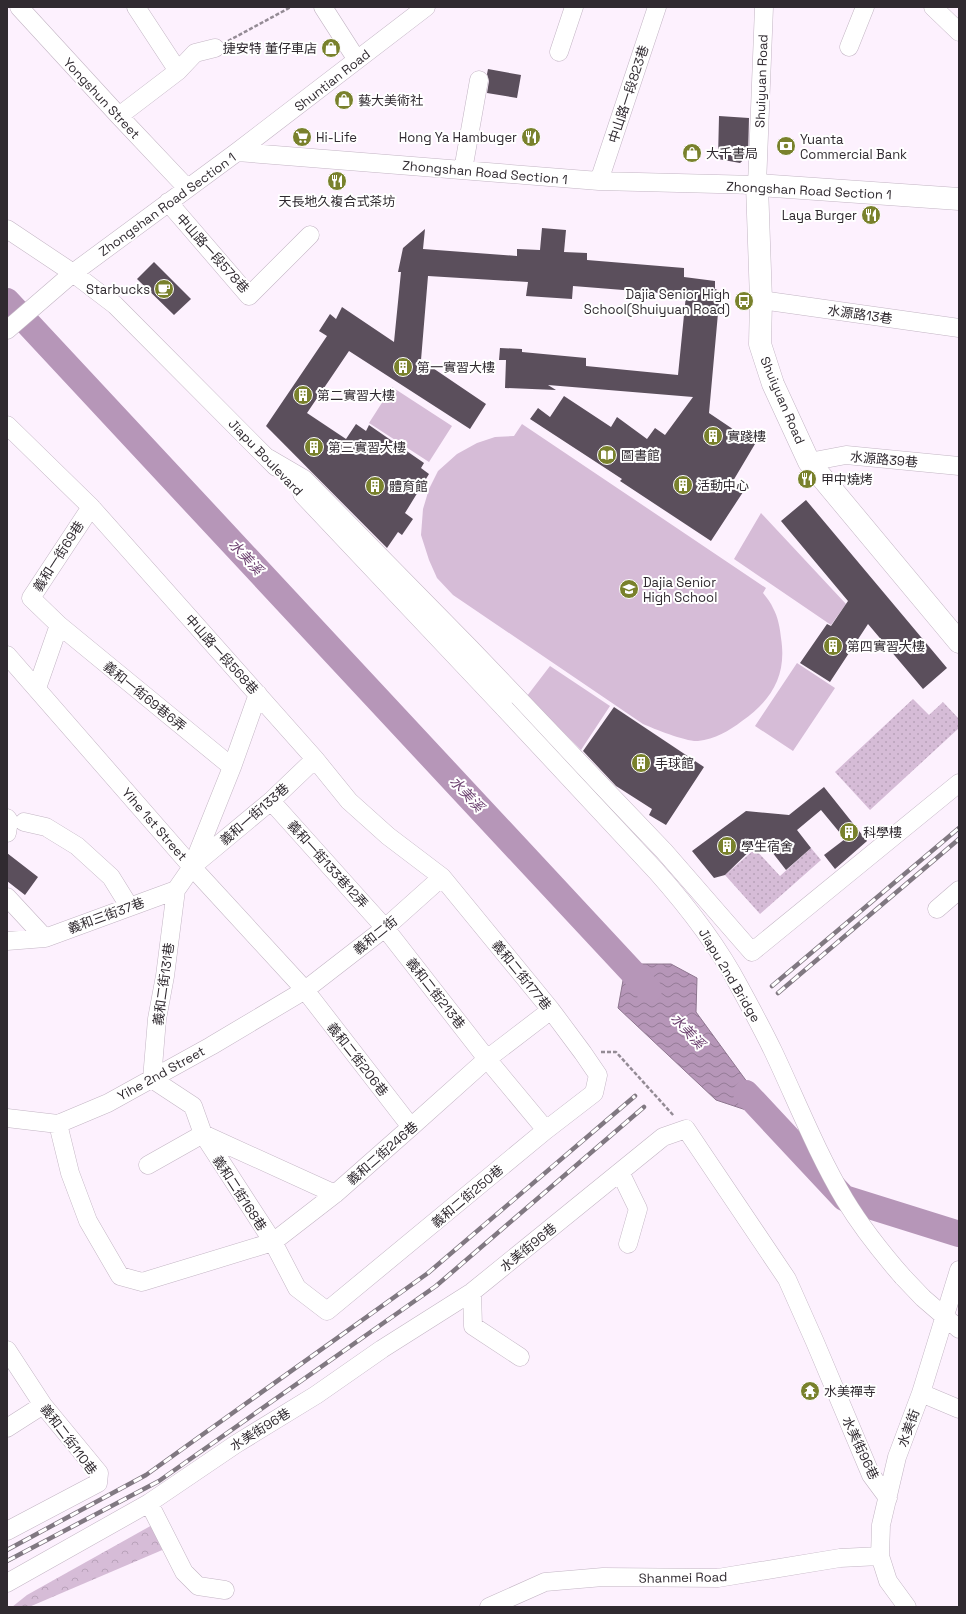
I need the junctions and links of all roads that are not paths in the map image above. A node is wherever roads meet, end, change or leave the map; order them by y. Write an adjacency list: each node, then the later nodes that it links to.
1 (19, 7): 17 (street, Yongshun Street)
2 (136, 7): 15 (street)
3 (323, 7): 14 (street)
4 (426, 7): 14 (street, Shuntian Road)
5 (574, 7): 13 (street)
6 (657, 7): 20 (street, 中山路一段823巷)
7 (764, 7): 21 (street, Shuiyuan Road)
8 (865, 7): 11 (street)
9 (933, 7): 10 (street)
10 (959, 32)
11 (848, 46)
12 (215, 48): 15 (street)
13 (559, 52)
14 (357, 60): 18 (street, Shuntian Road)
15 (178, 71): 17 (street)
16 (479, 80): 19 (street)
17 (119, 116): 22 (street, Yongshun Street)
18 (237, 152): 19 (street, Zhongshan Road Section 1); 22 (street, Zhongshan Road Section 1)
19 (463, 170): 20 (street, Zhongshan Road Section 1)
20 (599, 181): 21 (street, Zhongshan Road Section 1)
21 (757, 185): 23 (main road, Zhongshan Road Section 1); 28 (main road, Shuiyuan Road)
22 (187, 188): 24 (street, Zhongshan Road Section 1)
23 (959, 199)
24 (168, 202): 26 (street, 中山路一段578巷); 27 (street, Zhongshan Road Section 1)
25 (7, 229): 27 (street, Jiapu Boulevard)
26 (310, 235)
27 (73, 272): 30 (street, Zhongshan Road Section 1); 32 (street, Jiapu Boulevard)
28 (761, 300): 29 (street, 水源路13巷); 33 (main road, Shuiyuan Road)
29 (959, 328)
30 (7, 330)
31 (7, 425): 35 (street, 中山路一段568巷)
32 (268, 458): 41 (street, Jiapu Boulevard); 44 (street)
33 (809, 462): 34 (street, 水源路39巷); 37 (main road, Shuiyuan Road)
34 (959, 466)
35 (91, 507): 36 (street, 義和一街69巷); 40 (street, 中山路一段568巷)
36 (59, 625): 39 (street); 43 (street, 義和一街69巷6弄)
37 (959, 642)
38 (7, 655): 39 (street, Yihe 1st Street)
39 (37, 688): 48 (street, Yihe 1st Street)
40 (258, 694): 42 (street, 中山路一段568巷); 43 (street)
41 (505, 709): 75 (street, Jiapu 2nd Bridge, bridge)
42 (314, 759): 45 (street, 義和一街133巷); 49 (street, 中山路一段568巷)
43 (232, 767): 48 (street)
44 (959, 783)
45 (271, 801): 48 (street, 義和一街133巷); 55 (street, 義和一街133巷12弄)
46 (15, 820): 47 (street); 53 (street)
47 (7, 833)
48 (192, 867): 50 (street); 58 (street, Yihe 1st Street)
49 (442, 877): 55 (street, 義和二街); 59 (street, 義和二街177巷)
50 (176, 890): 53 (street, 義和三街37巷); 62 (street, 義和二街131巷)
51 (959, 890): 54 (street)
52 (7, 897): 56 (street)
53 (129, 906): 56 (street, 義和三街37巷)
54 (937, 909)
55 (385, 928): 58 (street, 義和二街); 60 (street, 義和二街213巷)
56 (45, 938): 57 (street, 義和三街37巷)
57 (7, 941)
58 (305, 990): 62 (street, Yihe 2nd Street); 65 (street, 義和二街206巷)
59 (550, 1010): 60 (street); 61 (street, 義和二街177巷)
60 (487, 1059): 65 (street, 義和二街246巷); 66 (street, 義和二街213巷)
61 (598, 1075): 66 (street, 義和二街250巷)
62 (152, 1078): 64 (street, Yihe 2nd Street); 67 (street, 義和二街168巷)
63 (7, 1118): 64 (street, Yihe 2nd Street)
64 (58, 1124): 71 (street)
65 (411, 1127): 70 (street, 義和二街246巷)
66 (546, 1130): 76 (street, 義和二街250巷)
67 (203, 1134): 68 (street); 70 (street); 71 (street, 義和二街168巷)
68 (148, 1165)
69 (620, 1172): 72 (street); 74 (street, 水美街96巷); 84 (street, 水美街96巷)
70 (335, 1194): 71 (street, 義和二街246巷)
71 (273, 1242): 76 (street, 義和二街168巷)
72 (628, 1244)
73 (959, 1270): 75 (street, 水美街)
74 (472, 1292): 79 (street); 85 (street, 水美街96巷)
75 (946, 1309): 77 (street); 80 (street, 水美街)
76 (327, 1311)
77 (959, 1329)
78 (7, 1350): 81 (street, 義和二街110巷)
79 (520, 1357)
80 (921, 1393): 82 (street); 84 (street, 水美街)
81 (43, 1405): 83 (street); 86 (street, 義和二街110巷)
82 (959, 1409)
83 (7, 1428)
84 (888, 1498): 87 (street, 水美街)
85 (149, 1503): 88 (street, 水美街96巷); 89 (street)
86 (7, 1531)
87 (880, 1556): 90 (street, Shanmei Road); 91 (street, 水美街)
88 (7, 1582)
89 (224, 1590)
90 (489, 1607)
91 (907, 1607)

